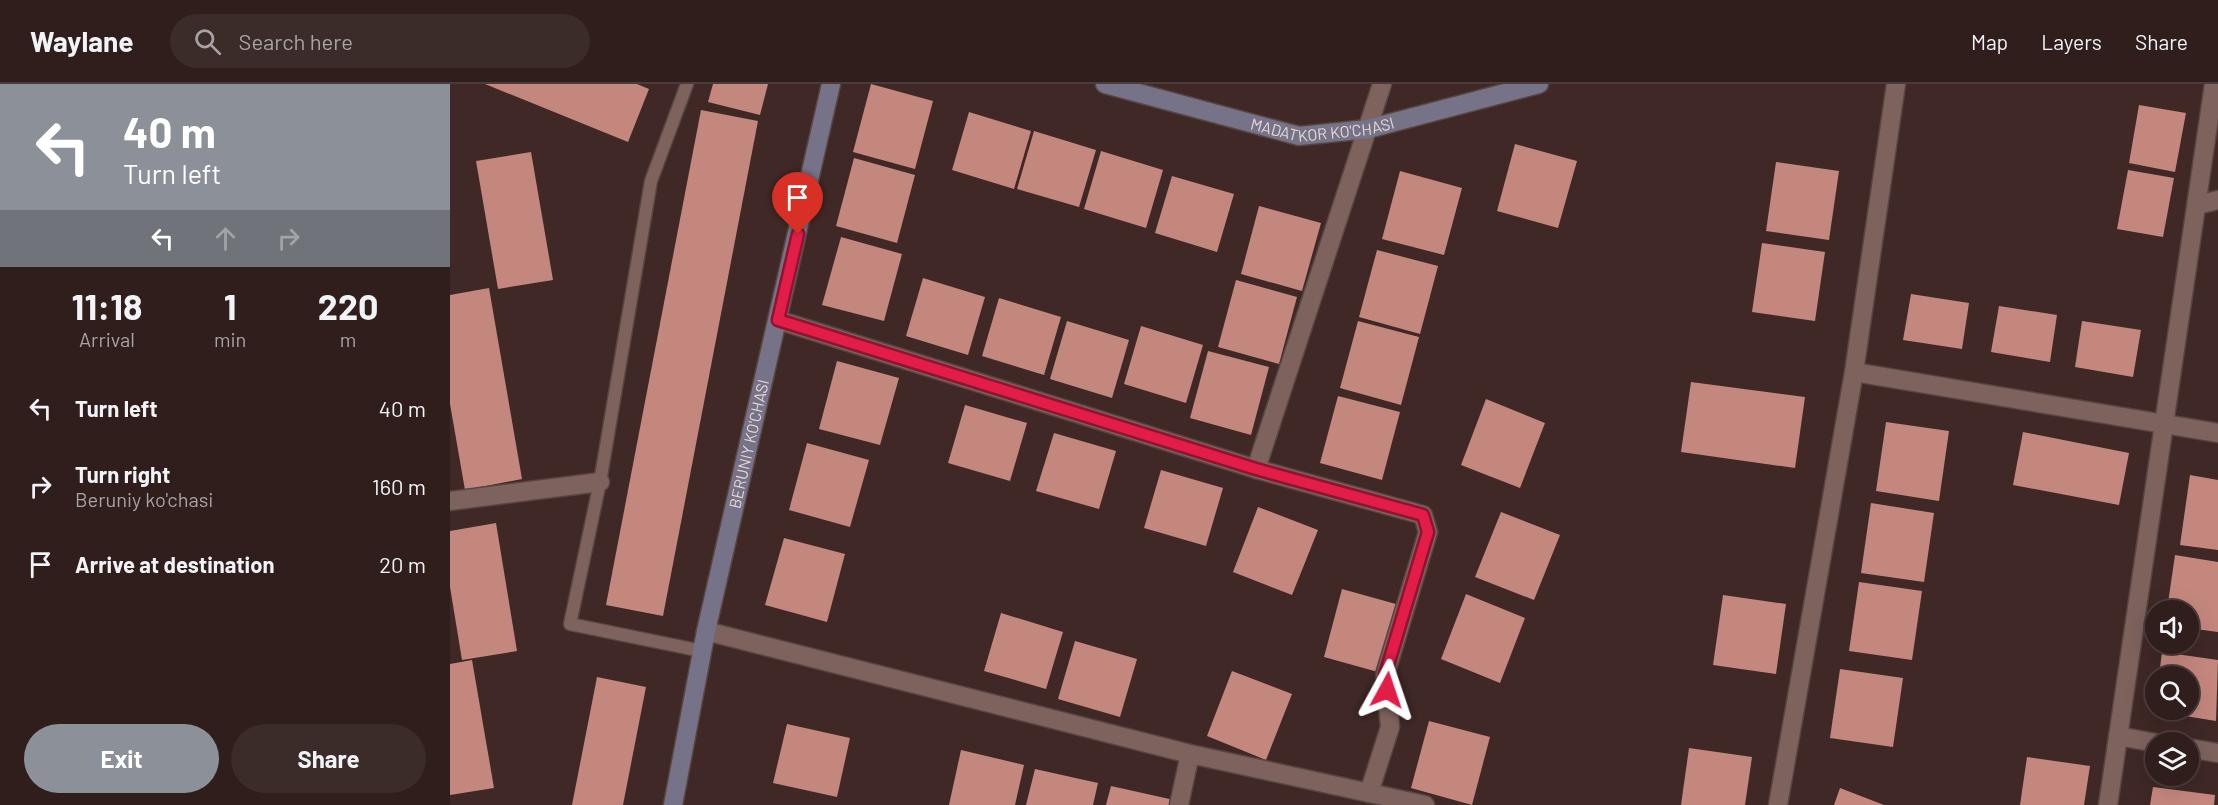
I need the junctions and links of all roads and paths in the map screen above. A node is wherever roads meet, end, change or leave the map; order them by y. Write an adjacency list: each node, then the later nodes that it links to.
1 (687, 84): 16 (lane)
2 (831, 84): 11 (street, BERUNIY KO'CHASI)
3 (1382, 84): 8 (street)
4 (1539, 84): 8 (street, MADATKOR KO'CHASI)
5 (1896, 84): 12 (street)
6 (2214, 84): 10 (street)
7 (1114, 85): 8 (street, MADATKOR KO'CHASI)
8 (1368, 129): 15 (street)
9 (2218, 201): 10 (street)
10 (2197, 205): 13 (street)
11 (778, 320): 15 (street); 18 (street, BERUNIY KO'CHASI)
12 (1854, 372): 13 (street); 29 (street)
13 (2163, 424): 14 (street); 20 (street)
14 (2218, 433)
15 (1256, 469): 25 (street)
16 (600, 482): 17 (street); 19 (lane)
17 (450, 501)
18 (706, 631): 19 (street, BERUNIY KO'CHASI); 24 (street)
19 (702, 651): 26 (street, BERUNIY KO'CHASI)
20 (2118, 736): 21 (street); 30 (street)
21 (2145, 741)
22 (2199, 750): 23 (street)
23 (2218, 753)
24 (1190, 754): 25 (street); 27 (street)
25 (1369, 793): 28 (street)
26 (673, 805)
27 (1179, 805)
28 (1425, 805)
29 (1778, 805)
30 (2108, 805)

